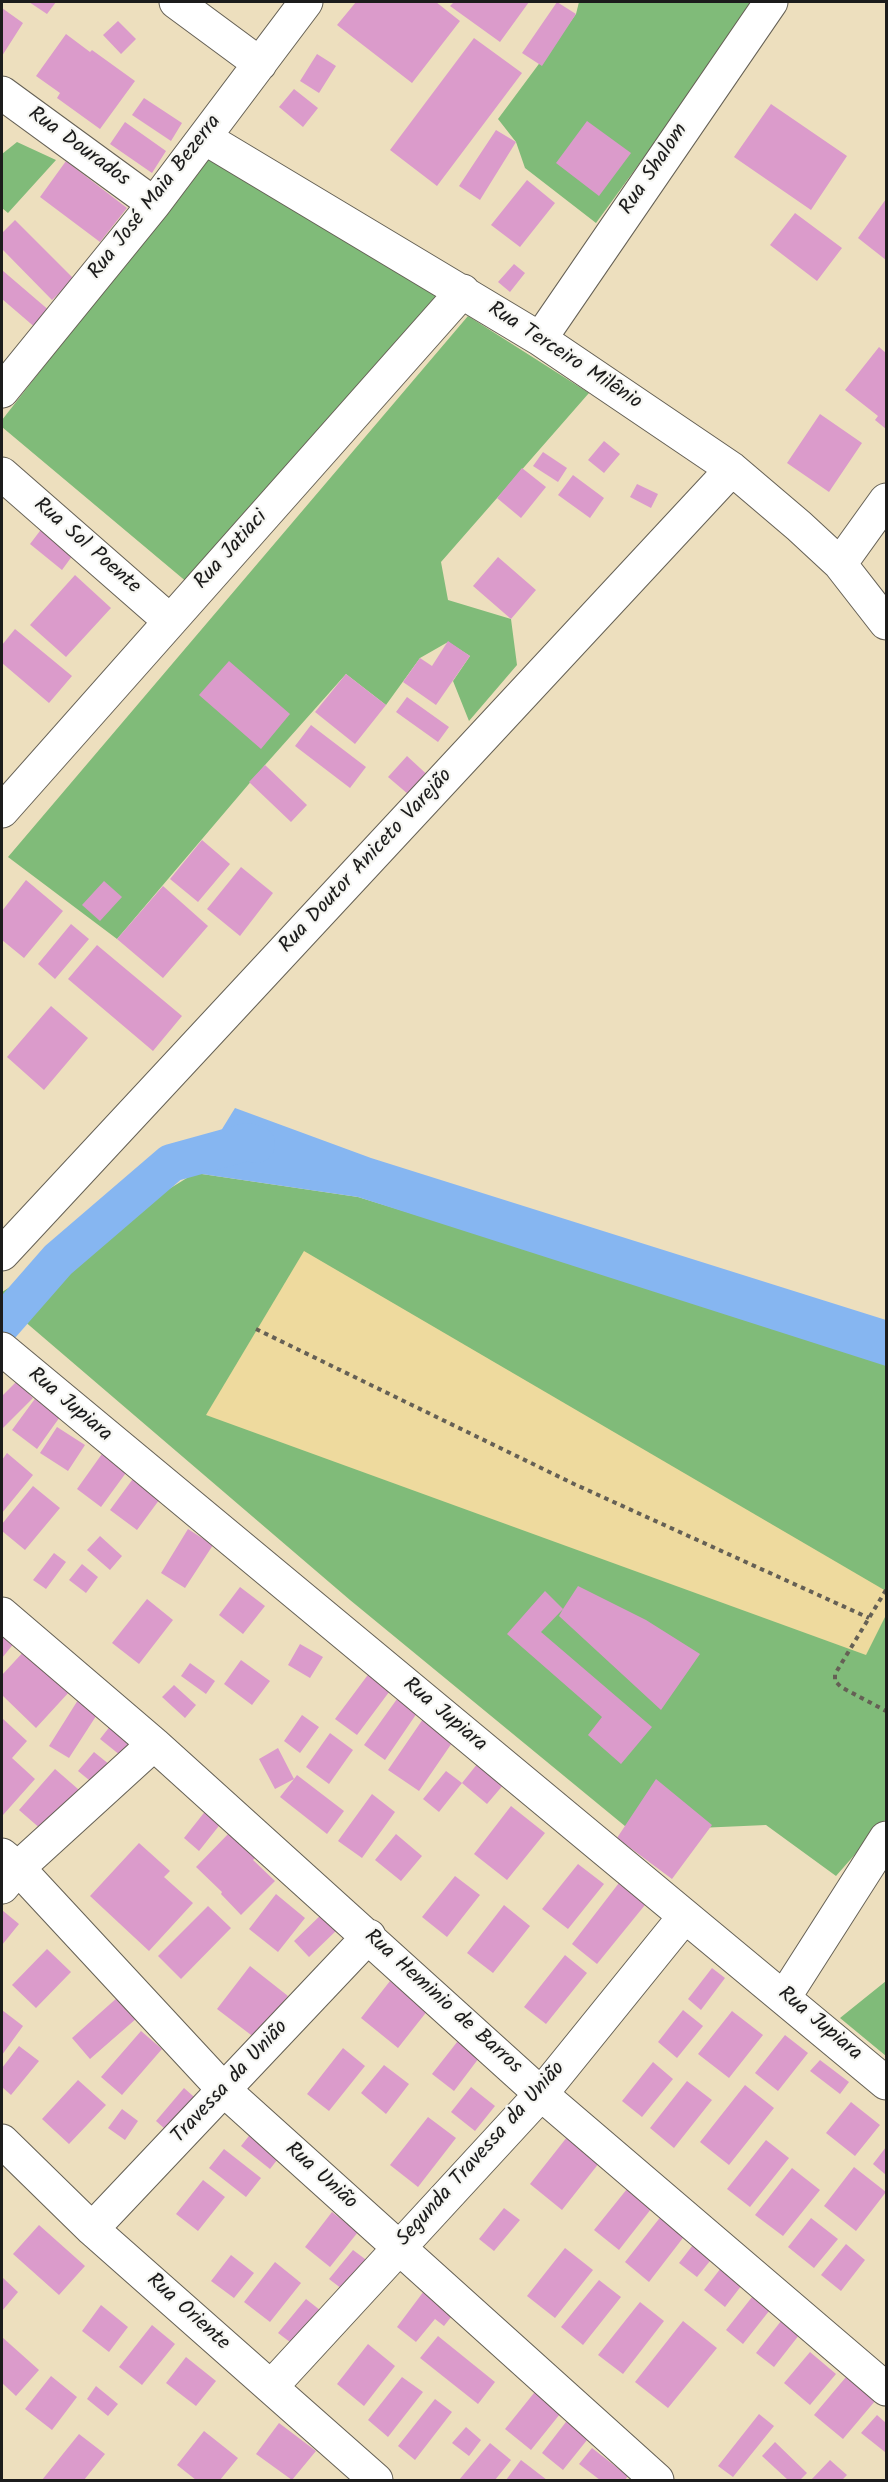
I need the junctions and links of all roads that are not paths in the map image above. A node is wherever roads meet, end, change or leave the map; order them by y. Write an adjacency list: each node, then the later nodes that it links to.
1 (176, 2): 4 (street)
2 (306, 2): 4 (street, Rua José Maia Bezerra)
3 (771, 2): 9 (street, Rua Shalom)
4 (260, 64): 6 (street, Rua José Maia Bezerra)
5 (2, 93): 7 (street, Rua Dourados)
6 (205, 138): 7 (street, Rua José Maia Bezerra); 8 (street, Rua Terceiro Milênio)
7 (154, 204): 10 (street, Rua José Maia Bezerra)
8 (463, 291): 9 (street, Rua Terceiro Milênio); 15 (street, Rua Jatiaci)
9 (540, 339): 11 (street, Rua Terceiro Milênio)
10 (2, 391)
11 (732, 469): 14 (street, Rua Terceiro Milênio); 18 (street, Rua Doutor Aniceto Varejão)
12 (2, 474): 15 (street, Rua Sol Poente)
13 (886, 500): 14 (street)
14 (840, 564): 16 (street, Rua Terceiro Milênio)
15 (170, 621): 17 (street, Rua Jatiaci)
16 (886, 623)
17 (2, 811)
18 (2, 1254)
19 (7, 1355): 24 (street, Rua Jupiara)
20 (2, 1614): 21 (street, Rua Heminio de Barros)
21 (154, 1744): 23 (street); 25 (street, Rua Heminio de Barros)
22 (886, 1838): 26 (street)
23 (7, 1870): 28 (street, Rua União)
24 (685, 1916): 26 (street, Rua Jupiara); 29 (street, Segunda Travessa da União)
25 (369, 1936): 28 (street, Travessa da União); 29 (street, Rua Heminio de Barros)
26 (785, 1996): 27 (street, Rua Jupiara)
27 (886, 2083)
28 (224, 2090): 31 (street, Travessa da União); 32 (street, Rua União)
29 (541, 2094): 32 (street, Segunda Travessa da União); 34 (street, Rua Heminio de Barros)
30 (5, 2151): 31 (street, Rua Oriente)
31 (92, 2229): 33 (street, Rua Oriente)
32 (399, 2249): 33 (street, Segunda Travessa da União); 36 (street, Rua União)
33 (271, 2387): 35 (street, Rua Oriente)
34 (886, 2389)
35 (376, 2481)
36 (657, 2481)

